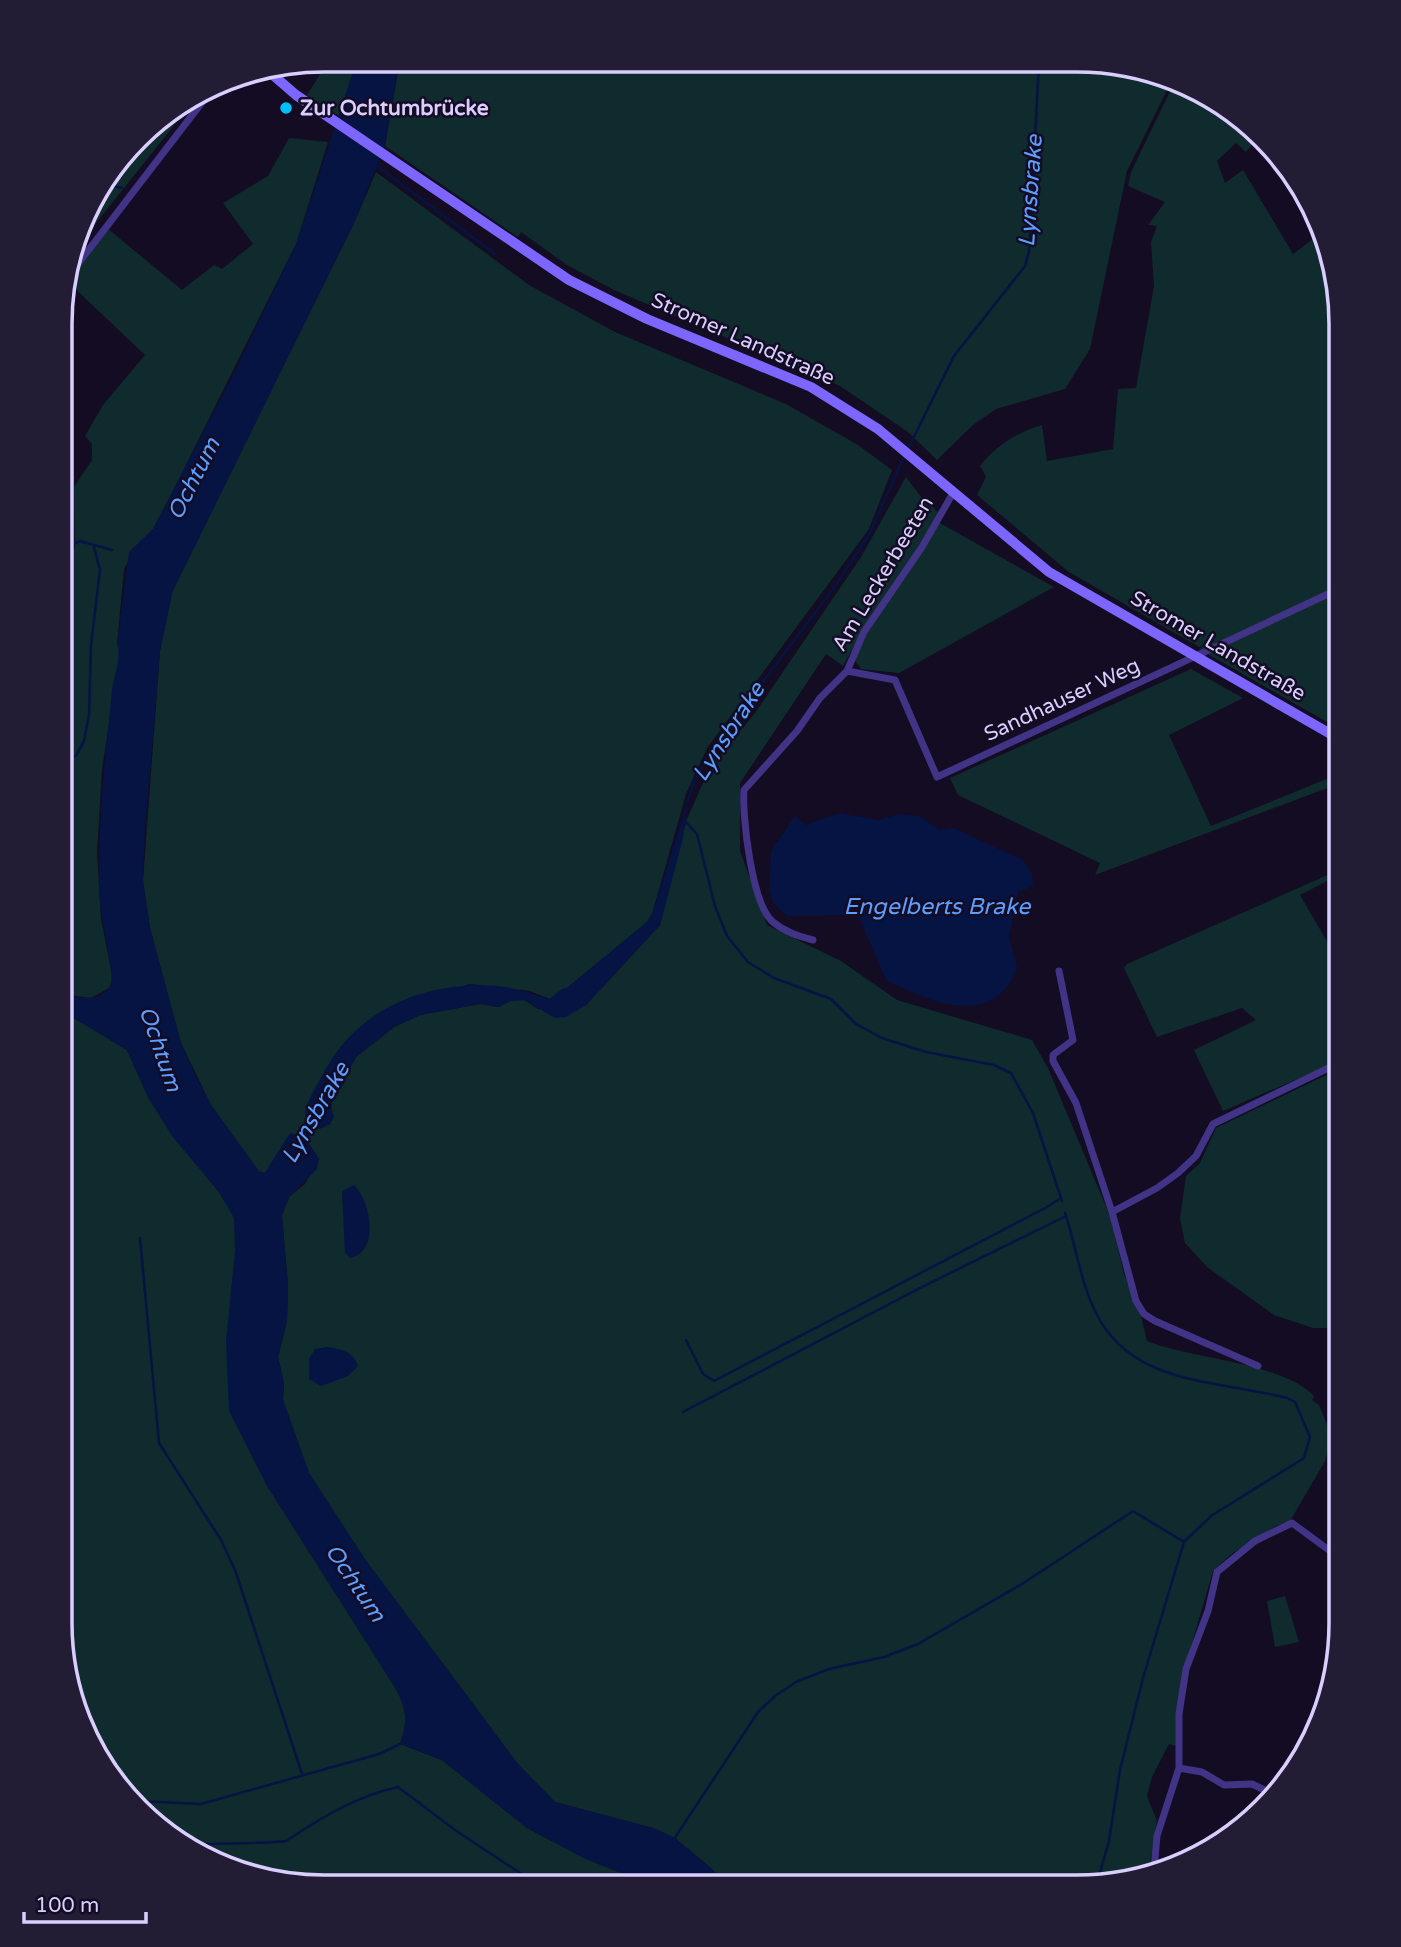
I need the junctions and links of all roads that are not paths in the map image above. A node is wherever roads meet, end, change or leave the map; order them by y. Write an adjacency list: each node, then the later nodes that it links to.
1 (276, 77): 4 (main road, Stromer Landstraße)
2 (202, 103): 3 (street)
3 (79, 262)
4 (953, 493): 6 (main road, Stromer Landstraße); 7 (street, Am Leckerbeeten)
5 (1329, 594): 6 (street, Sandhauser Weg)
6 (1198, 657): 7 (street, Sandhauser Weg); 8 (main road, Stromer Landstraße)
7 (847, 671): 9 (street, Am Leckerbeeten)
8 (1329, 733)
9 (813, 940)
10 (1059, 971): 12 (street)
11 (1329, 1068): 12 (street)
12 (1112, 1212): 13 (street)
13 (1258, 1366)
14 (1329, 1550): 15 (street)
15 (1179, 1768): 16 (street); 17 (street)
16 (1266, 1791)
17 (1155, 1863)

